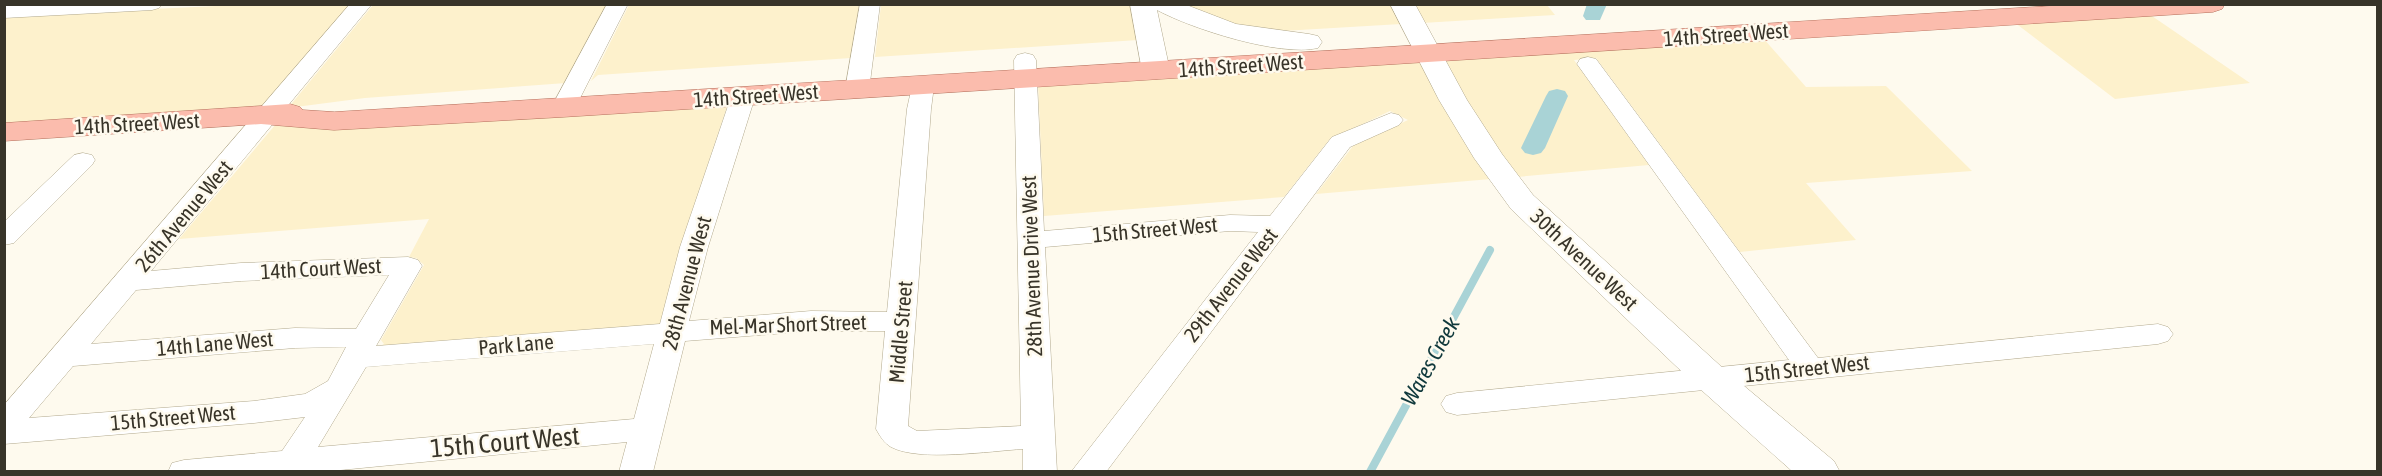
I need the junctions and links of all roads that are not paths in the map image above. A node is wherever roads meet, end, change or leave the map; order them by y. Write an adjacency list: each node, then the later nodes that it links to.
1 (152, 4): 10 (street)
2 (362, 4): 20 (street, 26th Avenue West)
3 (618, 4): 19 (street)
4 (870, 4): 16 (street)
5 (1143, 4): 13 (street)
6 (1164, 4): 11 (street)
7 (1402, 4): 12 (street, 30th Avenue West)
8 (1924, 4): 12 (main road, 14th Street West)
9 (2204, 5): 12 (main road, 14th Street West)
10 (4, 12)
11 (1309, 42): 12 (main road, 14th Street West); 13 (main road, 14th Street West)
12 (1423, 45): 13 (main road, 14th Street West); 34 (street, 30th Avenue West)
13 (1154, 62): 15 (main road, 14th Street West)
14 (1588, 64): 33 (street)
15 (1025, 70): 16 (main road, 14th Street West); 17 (main road, 14th Street West); 26 (street, 28th Avenue Drive West)
16 (859, 80): 17 (main road, 14th Street West); 18 (main road, 14th Street West); 19 (main road, 14th Street West)
17 (923, 86): 28 (street, Middle Street)
18 (743, 97): 19 (main road, 14th Street West); 29 (street, 28th Avenue West)
19 (569, 98): 20 (main road, 14th Street West)
20 (269, 117): 22 (main road, 14th Street West); 27 (street, 26th Avenue West)
21 (1391, 120): 24 (street, 29th Avenue West)
22 (4, 132)
23 (83, 160): 25 (street)
24 (1279, 224): 26 (street, 15th Street West); 45 (street, 29th Avenue West)
25 (4, 237)
26 (1030, 240): 40 (street, 28th Avenue Drive West)
27 (128, 282): 31 (street, 14th Court West); 32 (street, 26th Avenue West)
28 (902, 322): 29 (street, Mel-Mar Short Street); 40 (street, Middle Street)
29 (674, 331): 31 (street, Park Lane); 38 (street, 28th Avenue West)
30 (2158, 334): 33 (street, 15th Street West)
31 (360, 351): 32 (street, 14th Lane West); 35 (street)
32 (65, 356): 37 (street, 26th Avenue West)
33 (1810, 368): 34 (street, 15th Street West)
34 (1712, 379): 36 (street, 15th Street West); 46 (street, 30th Avenue West)
35 (337, 389): 39 (street, 15th Street West); 41 (street)
36 (1457, 404)
37 (4, 427)
38 (647, 429): 41 (street, 15th Court West); 43 (street, 28th Avenue West)
39 (4, 432)
40 (1037, 437): 44 (street, 28th Avenue Drive West)
41 (293, 461): 42 (street, 15th Court West)
42 (184, 471)
43 (636, 471)
44 (1040, 471)
45 (1088, 471)
46 (1820, 471)

